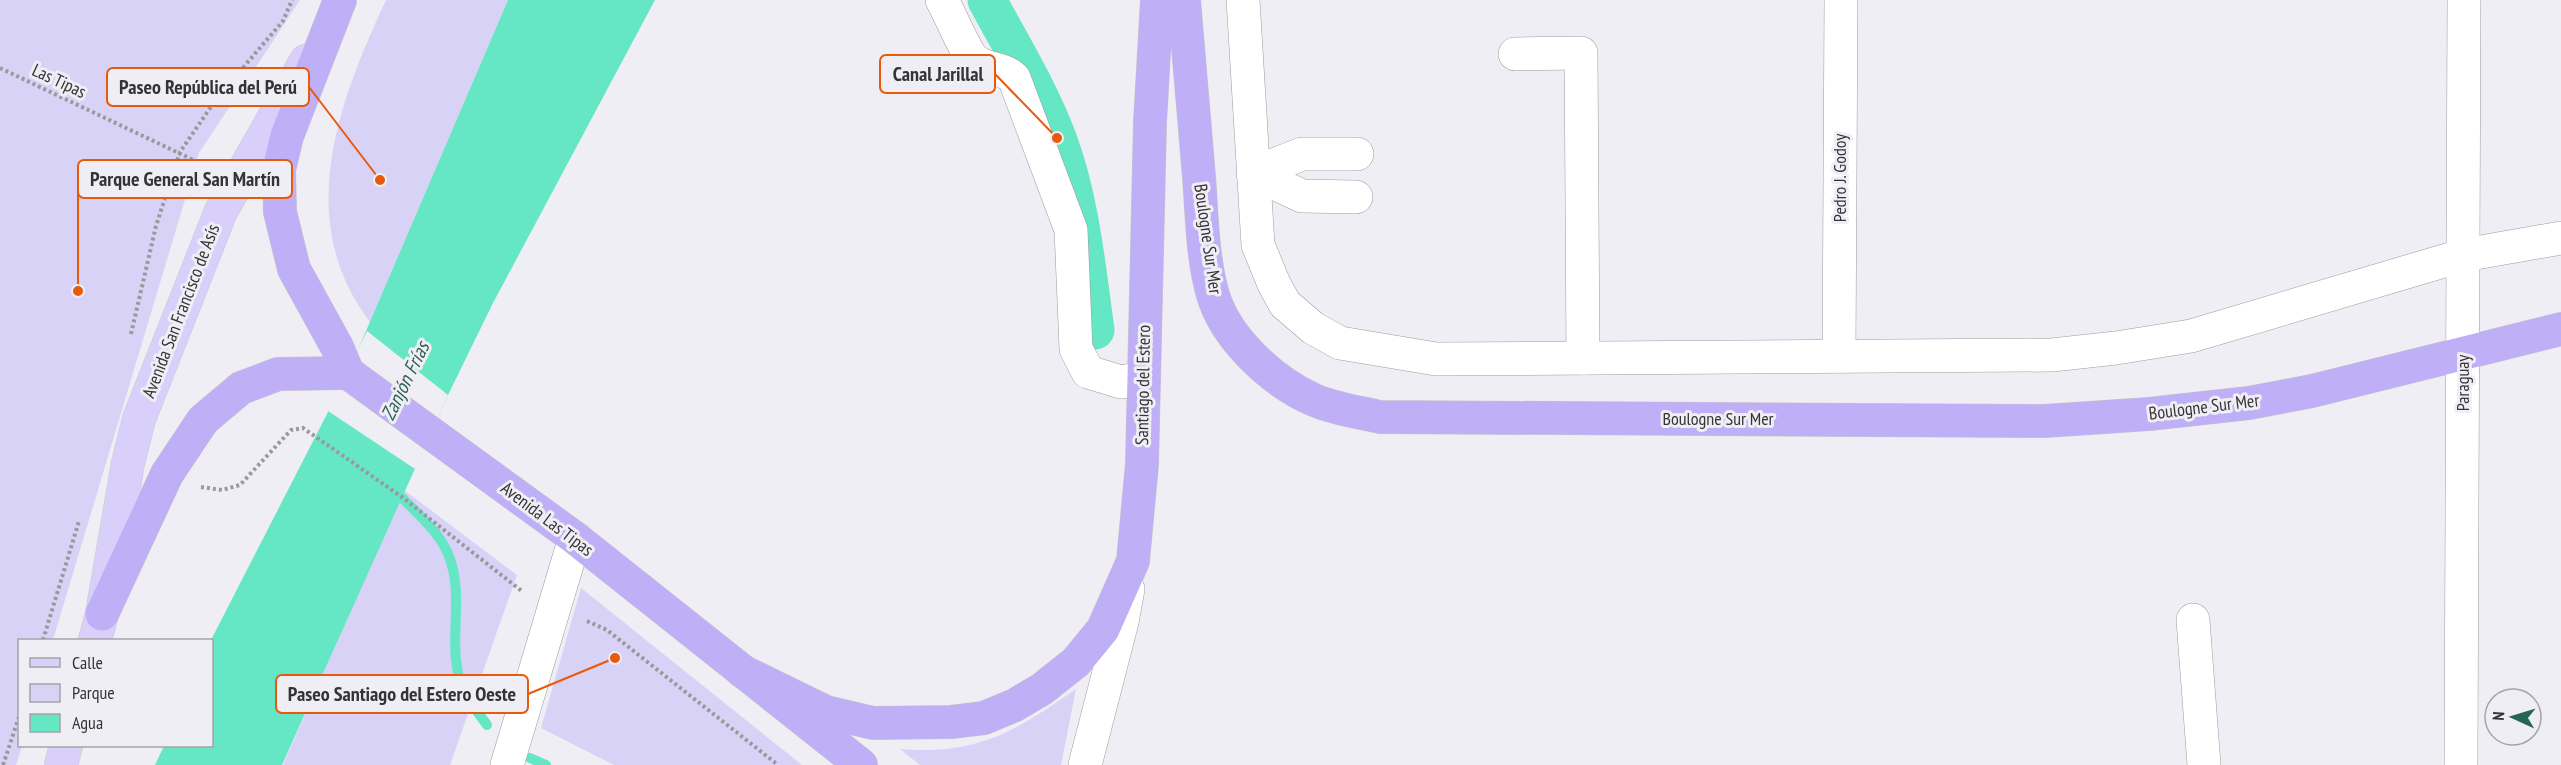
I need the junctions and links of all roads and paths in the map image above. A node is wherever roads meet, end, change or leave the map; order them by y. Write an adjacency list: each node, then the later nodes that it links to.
1 (942, 0): 21 (street)
2 (1157, 0): 21 (highway, Santiago del Estero)
3 (1184, 0): 17 (highway, Boulogne Sur Mer)
4 (1243, 0): 11 (street)
5 (1841, 0): 18 (street, Pedro J. Godoy)
6 (2464, 0): 15 (street, Paraguay)
7 (338, 4): 12 (main road, Avenida San Francisco de Asís); 20 (highway)
8 (1515, 54): 19 (street)
9 (0, 68): 12 (path, Las Tipas)
10 (1356, 154): 11 (street)
11 (1253, 173): 13 (street); 19 (street)
12 (236, 182): 27 (main road, Avenida San Francisco de Asís)
13 (1356, 197)
14 (2561, 238): 15 (street)
15 (2464, 255): 17 (street, Paraguay); 18 (street)
16 (2561, 329): 17 (highway, Boulogne Sur Mer)
17 (2464, 352): 38 (street, Paraguay)
18 (1839, 356): 19 (street)
19 (1582, 358)
20 (348, 373): 23 (highway, Avenida Las Tipas); 27 (highway)
21 (1143, 378): 24 (highway, Santiago del Estero)
22 (315, 435): 25 (path)
23 (575, 538): 25 (street); 28 (highway, Avenida Las Tipas)
24 (1132, 561): 28 (highway, Avenida Las Tipas); 36 (street, Santiago del Estero)
25 (554, 607): 33 (street); 34 (path)
26 (2193, 620): 37 (street)
27 (99, 627)
28 (742, 671): 35 (highway, Avenida Las Tipas)
29 (18, 720): 31 (path)
30 (66, 747): 32 (main road)
31 (3, 765)
32 (61, 765)
33 (507, 765)
34 (778, 765)
35 (861, 765)
36 (1085, 765)
37 (2204, 765)
38 (2461, 765)

